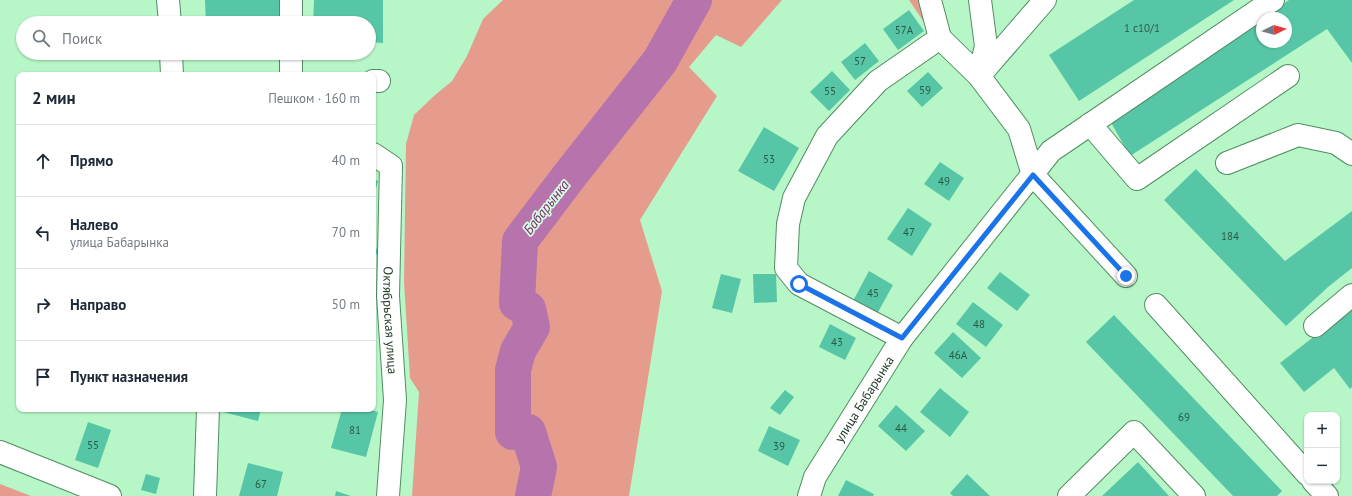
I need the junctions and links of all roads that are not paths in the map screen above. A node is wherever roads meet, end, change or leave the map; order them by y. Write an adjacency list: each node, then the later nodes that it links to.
1 (168, 0): 7 (street)
2 (291, 0): 8 (street)
3 (930, 0): 9 (street)
4 (980, 0): 14 (street)
5 (1045, 0): 14 (street)
6 (1273, 0): 16 (street, улица Бабарынка)
7 (169, 16)
8 (291, 16)
9 (940, 38): 14 (street); 25 (street)
10 (171, 60): 12 (street)
11 (291, 60): 13 (street)
12 (172, 72)
13 (291, 72)
14 (979, 76): 20 (street)
15 (1288, 76): 16 (street)
16 (1090, 124): 20 (street, улица Бабарынка)
17 (1352, 154): 19 (street)
18 (376, 156): 32 (street, Октябрьская улица)
19 (1227, 163)
20 (1033, 175): 21 (street); 25 (street, улица Бабарынка)
21 (1126, 276)
22 (1352, 295): 24 (street)
23 (1156, 305): 28 (street)
24 (1315, 326)
25 (902, 338): 33 (street, улица Бабарынка)
26 (208, 412): 31 (street)
27 (0, 452): 30 (street)
28 (1304, 471)
29 (1316, 484): 36 (street)
30 (110, 496)
31 (205, 496)
32 (388, 496)
33 (809, 496)
34 (1069, 496): 35 (street)
35 (1194, 496)
36 (1327, 496)

